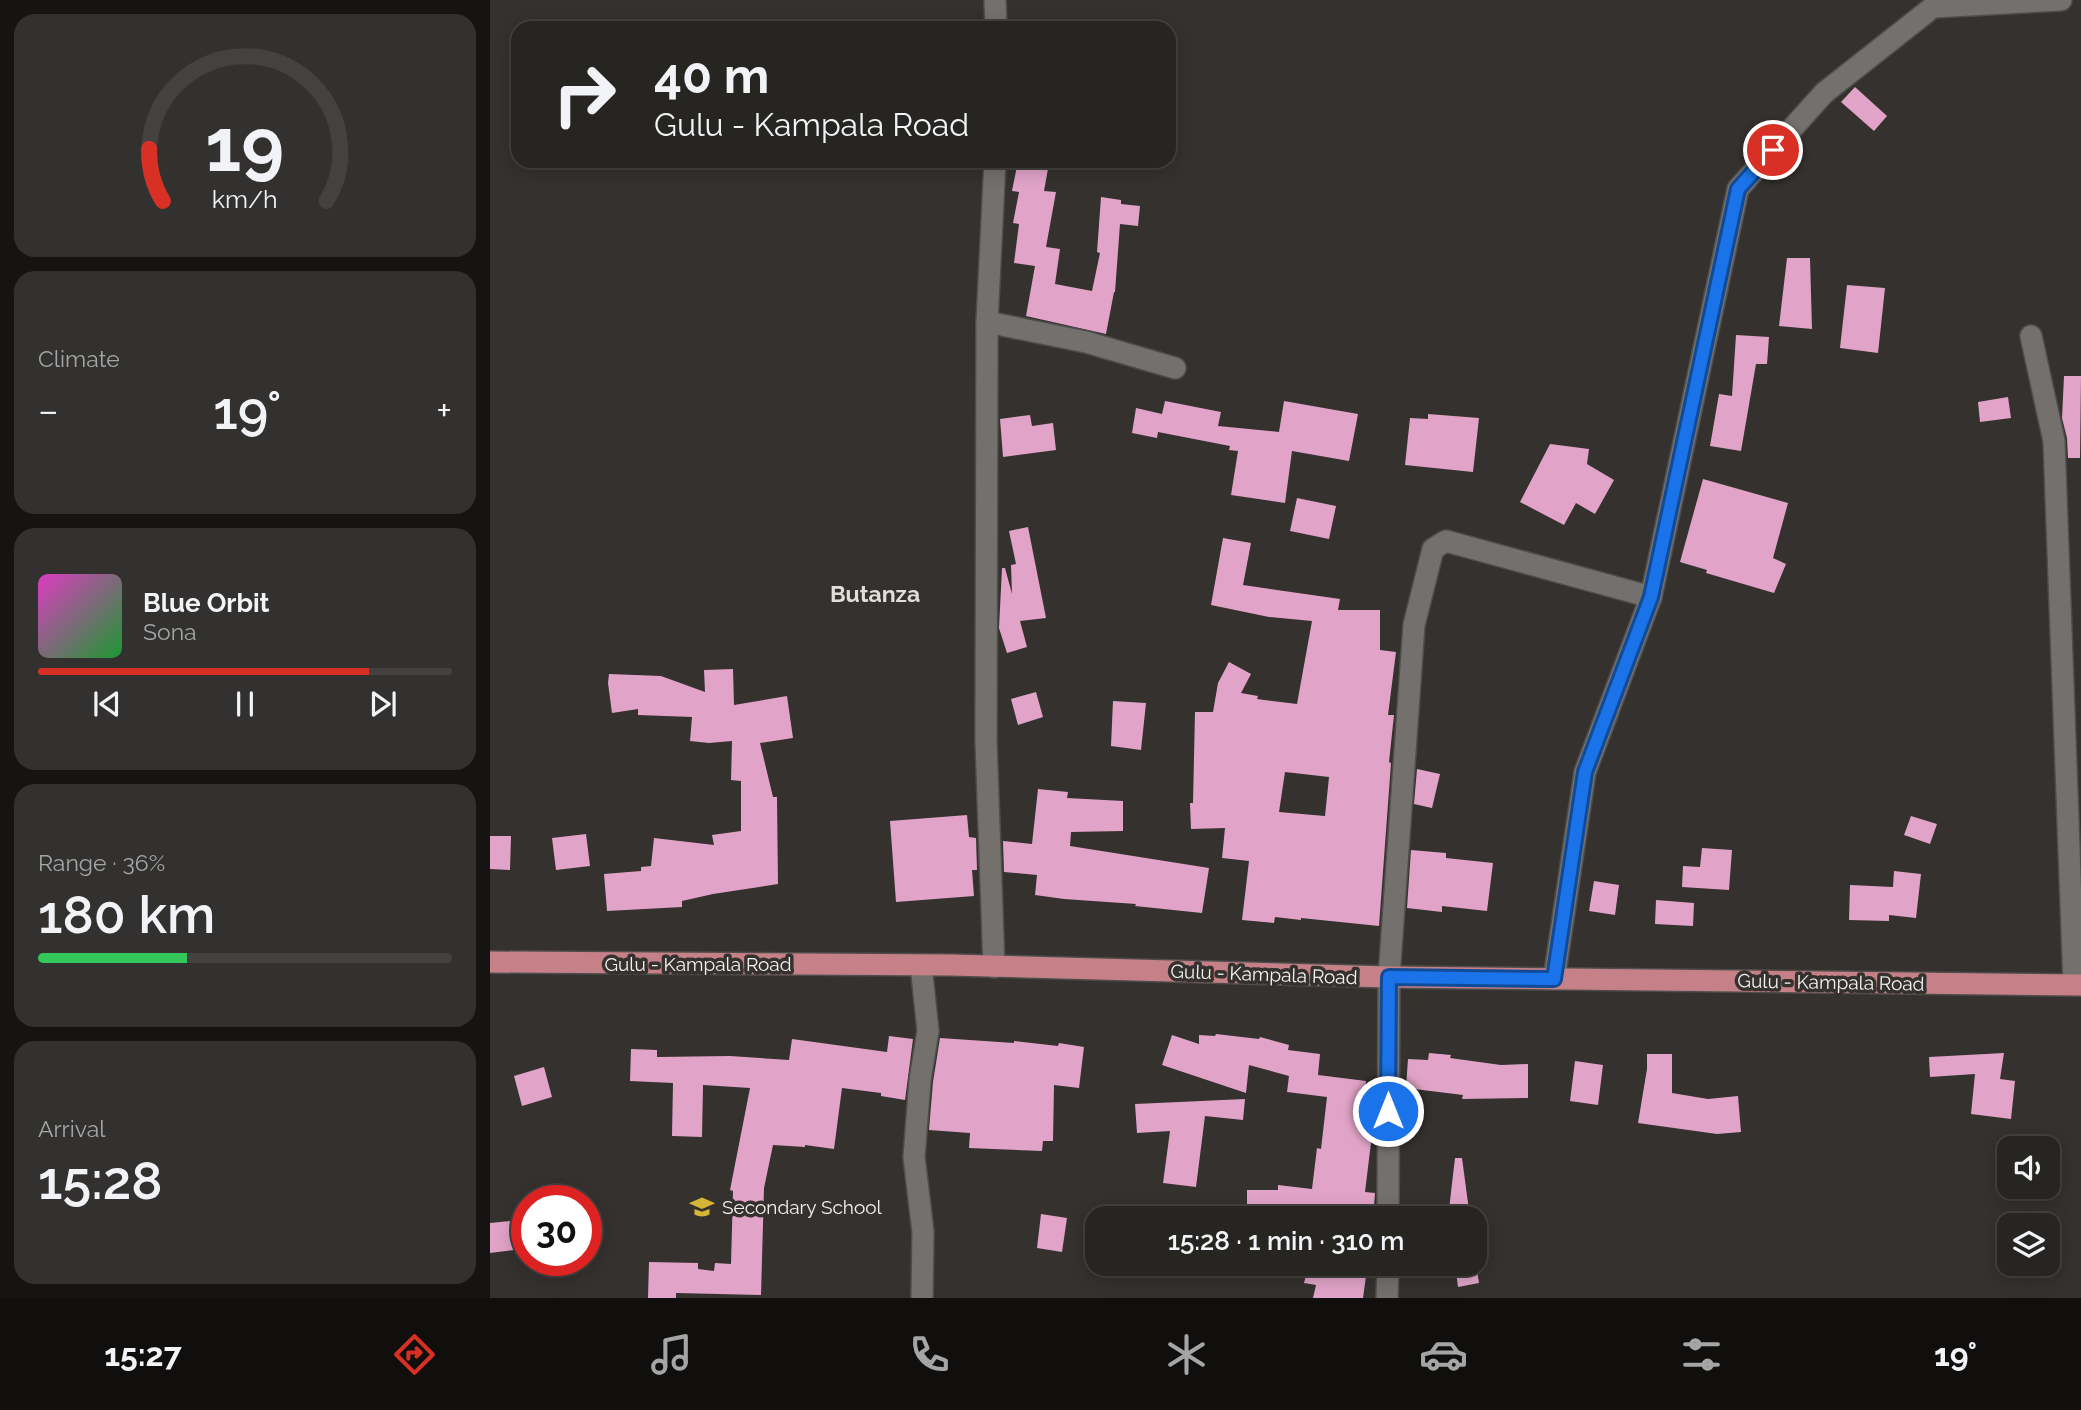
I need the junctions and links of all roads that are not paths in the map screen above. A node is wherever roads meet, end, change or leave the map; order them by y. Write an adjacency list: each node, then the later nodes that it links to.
1 (995, 0): 4 (street)
2 (2061, 0): 3 (street)
3 (1932, 4): 9 (street)
4 (996, 21)
5 (995, 168): 6 (street)
6 (987, 322): 8 (street); 12 (street)
7 (2031, 336): 15 (street)
8 (1175, 368)
9 (1651, 597): 13 (street); 14 (street)
10 (490, 962): 11 (main road, Gulu - Kampala Road)
11 (921, 965): 12 (main road, Gulu - Kampala Road); 18 (street)
12 (994, 967): 13 (main road, Gulu - Kampala Road)
13 (1389, 977): 14 (main road, Gulu - Kampala Road); 16 (street)
14 (1554, 979): 15 (main road, Gulu - Kampala Road)
15 (2078, 985)
16 (1388, 1206)
17 (1388, 1276): 19 (street)
18 (922, 1298)
19 (1387, 1298)

